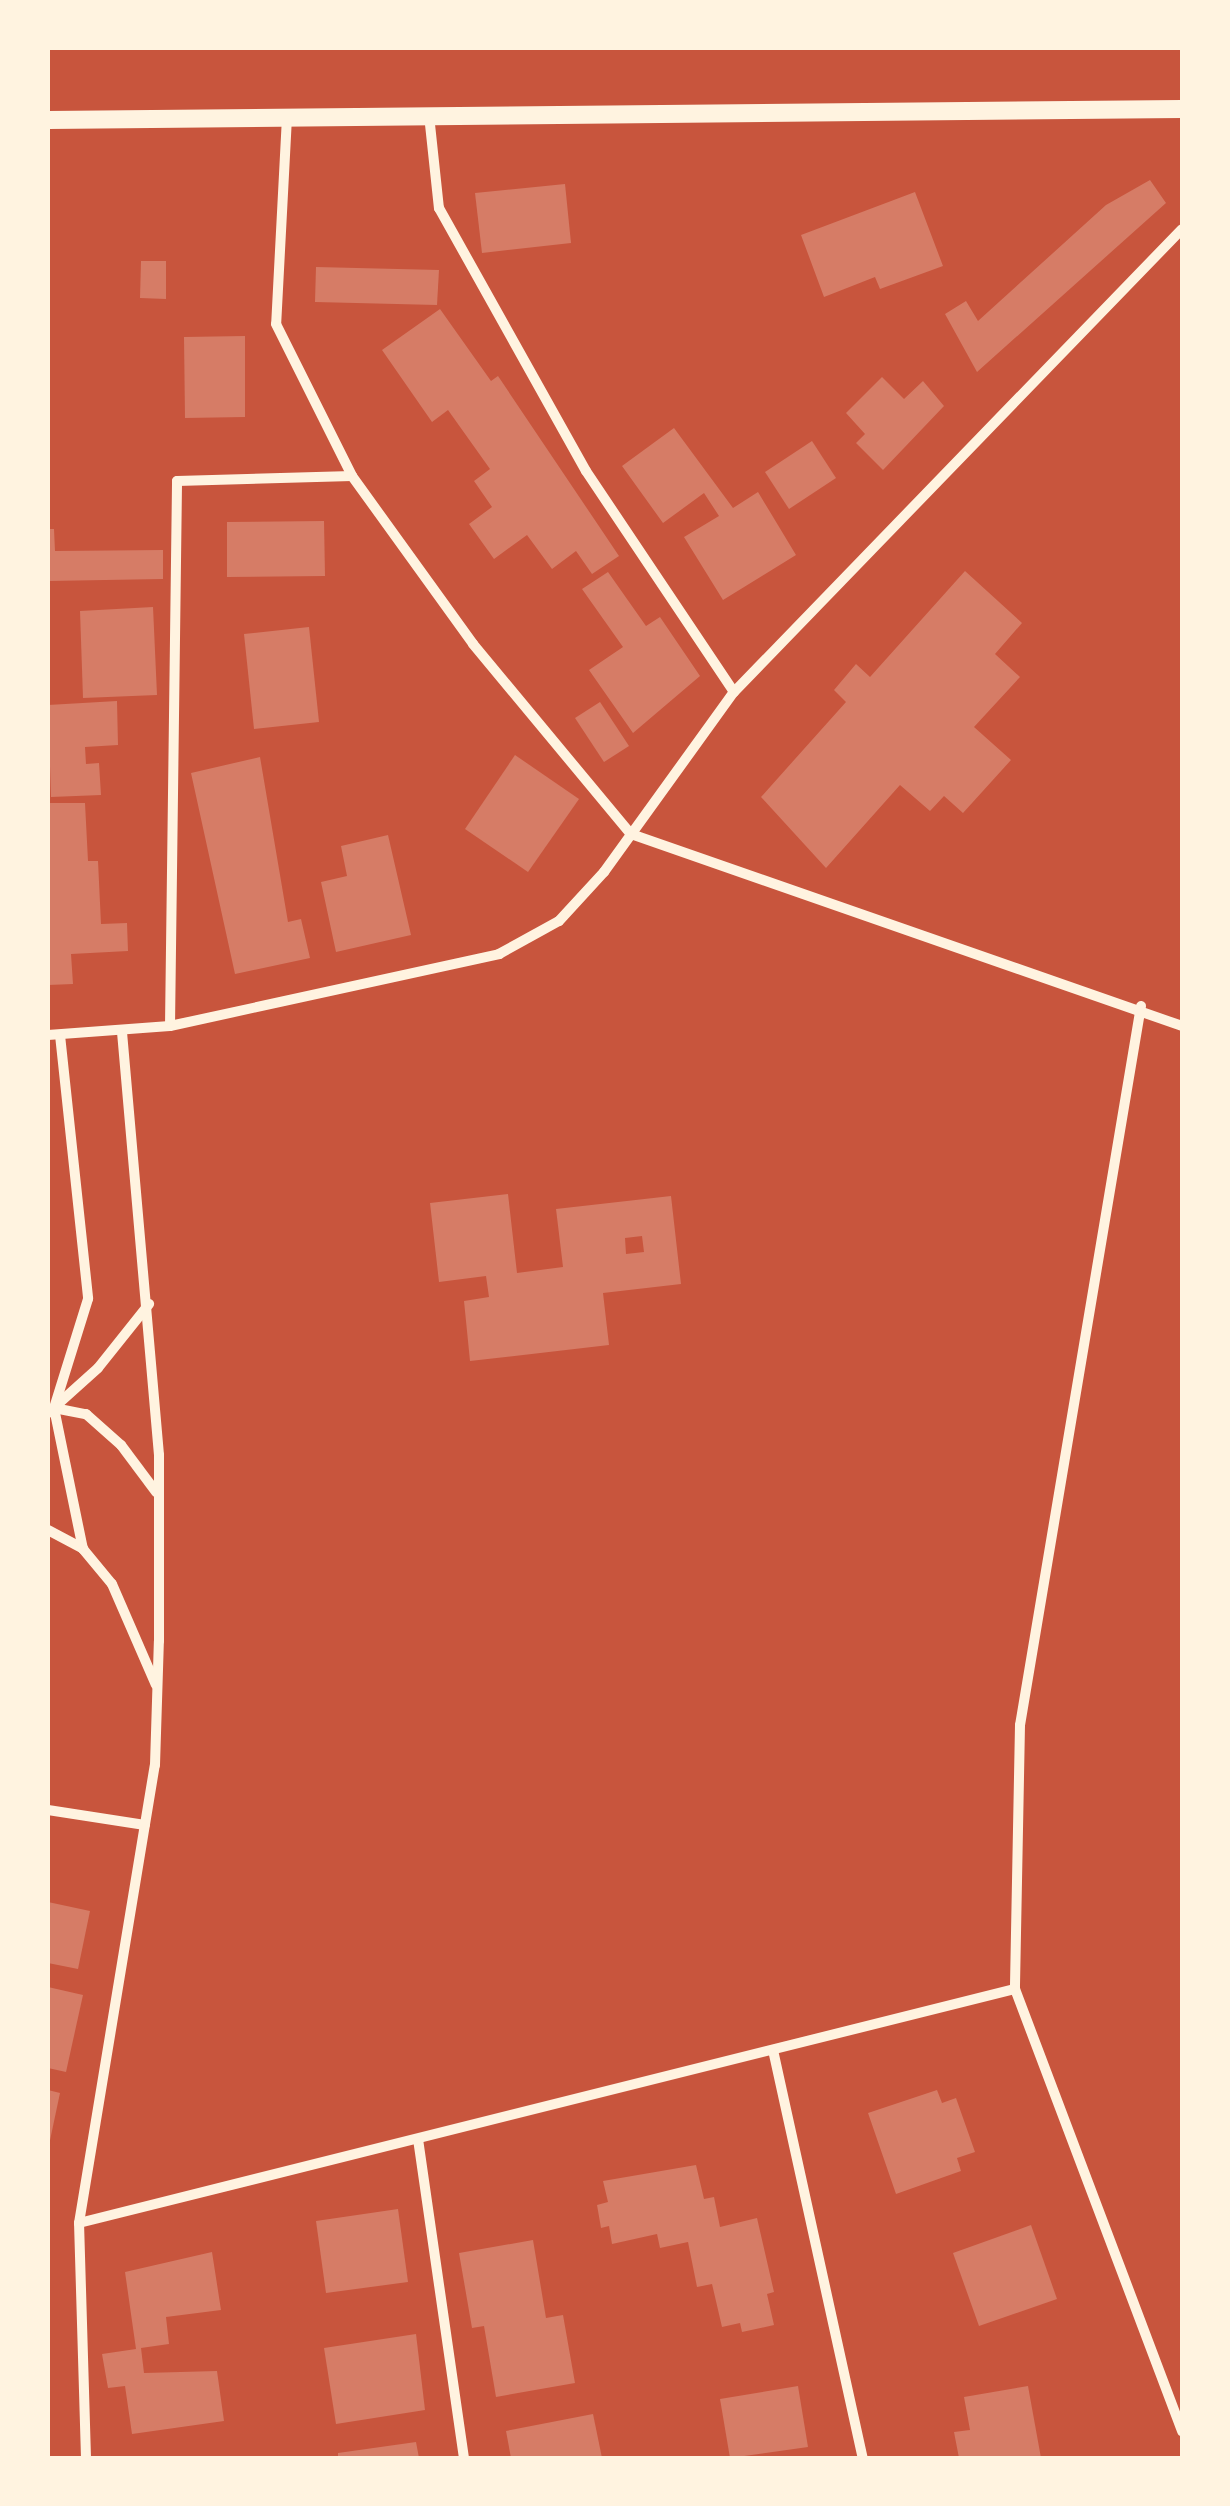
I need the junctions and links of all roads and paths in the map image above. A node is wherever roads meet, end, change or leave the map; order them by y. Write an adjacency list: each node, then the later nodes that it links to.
1 (1182, 108): 2 (street)
2 (429, 115): 3 (street); 7 (street)
3 (287, 117): 4 (street); 6 (street)
4 (48, 120)
5 (1182, 229): 7 (street)
6 (352, 476): 8 (street); 10 (street)
7 (734, 692): 8 (street)
8 (632, 834): 9 (street); 10 (street)
9 (1141, 1006): 11 (street); 22 (street)
10 (170, 1026): 12 (street)
11 (1182, 1026)
12 (122, 1032): 13 (street); 14 (street)
13 (54, 1035): 15 (street)
14 (150, 1304): 15 (street); 16 (street)
15 (51, 1411): 16 (street); 18 (street)
16 (156, 1493): 19 (street)
17 (48, 1530): 18 (street)
18 (82, 1550): 19 (street)
19 (158, 1690): 21 (street)
20 (48, 1810): 21 (street)
21 (145, 1825): 25 (street)
22 (1016, 1990): 23 (street); 26 (street)
23 (773, 2050): 24 (street); 29 (street)
24 (418, 2138): 25 (street); 28 (street)
25 (79, 2223): 27 (street)
26 (1182, 2432)
27 (86, 2458)
28 (464, 2458)
29 (863, 2458)

